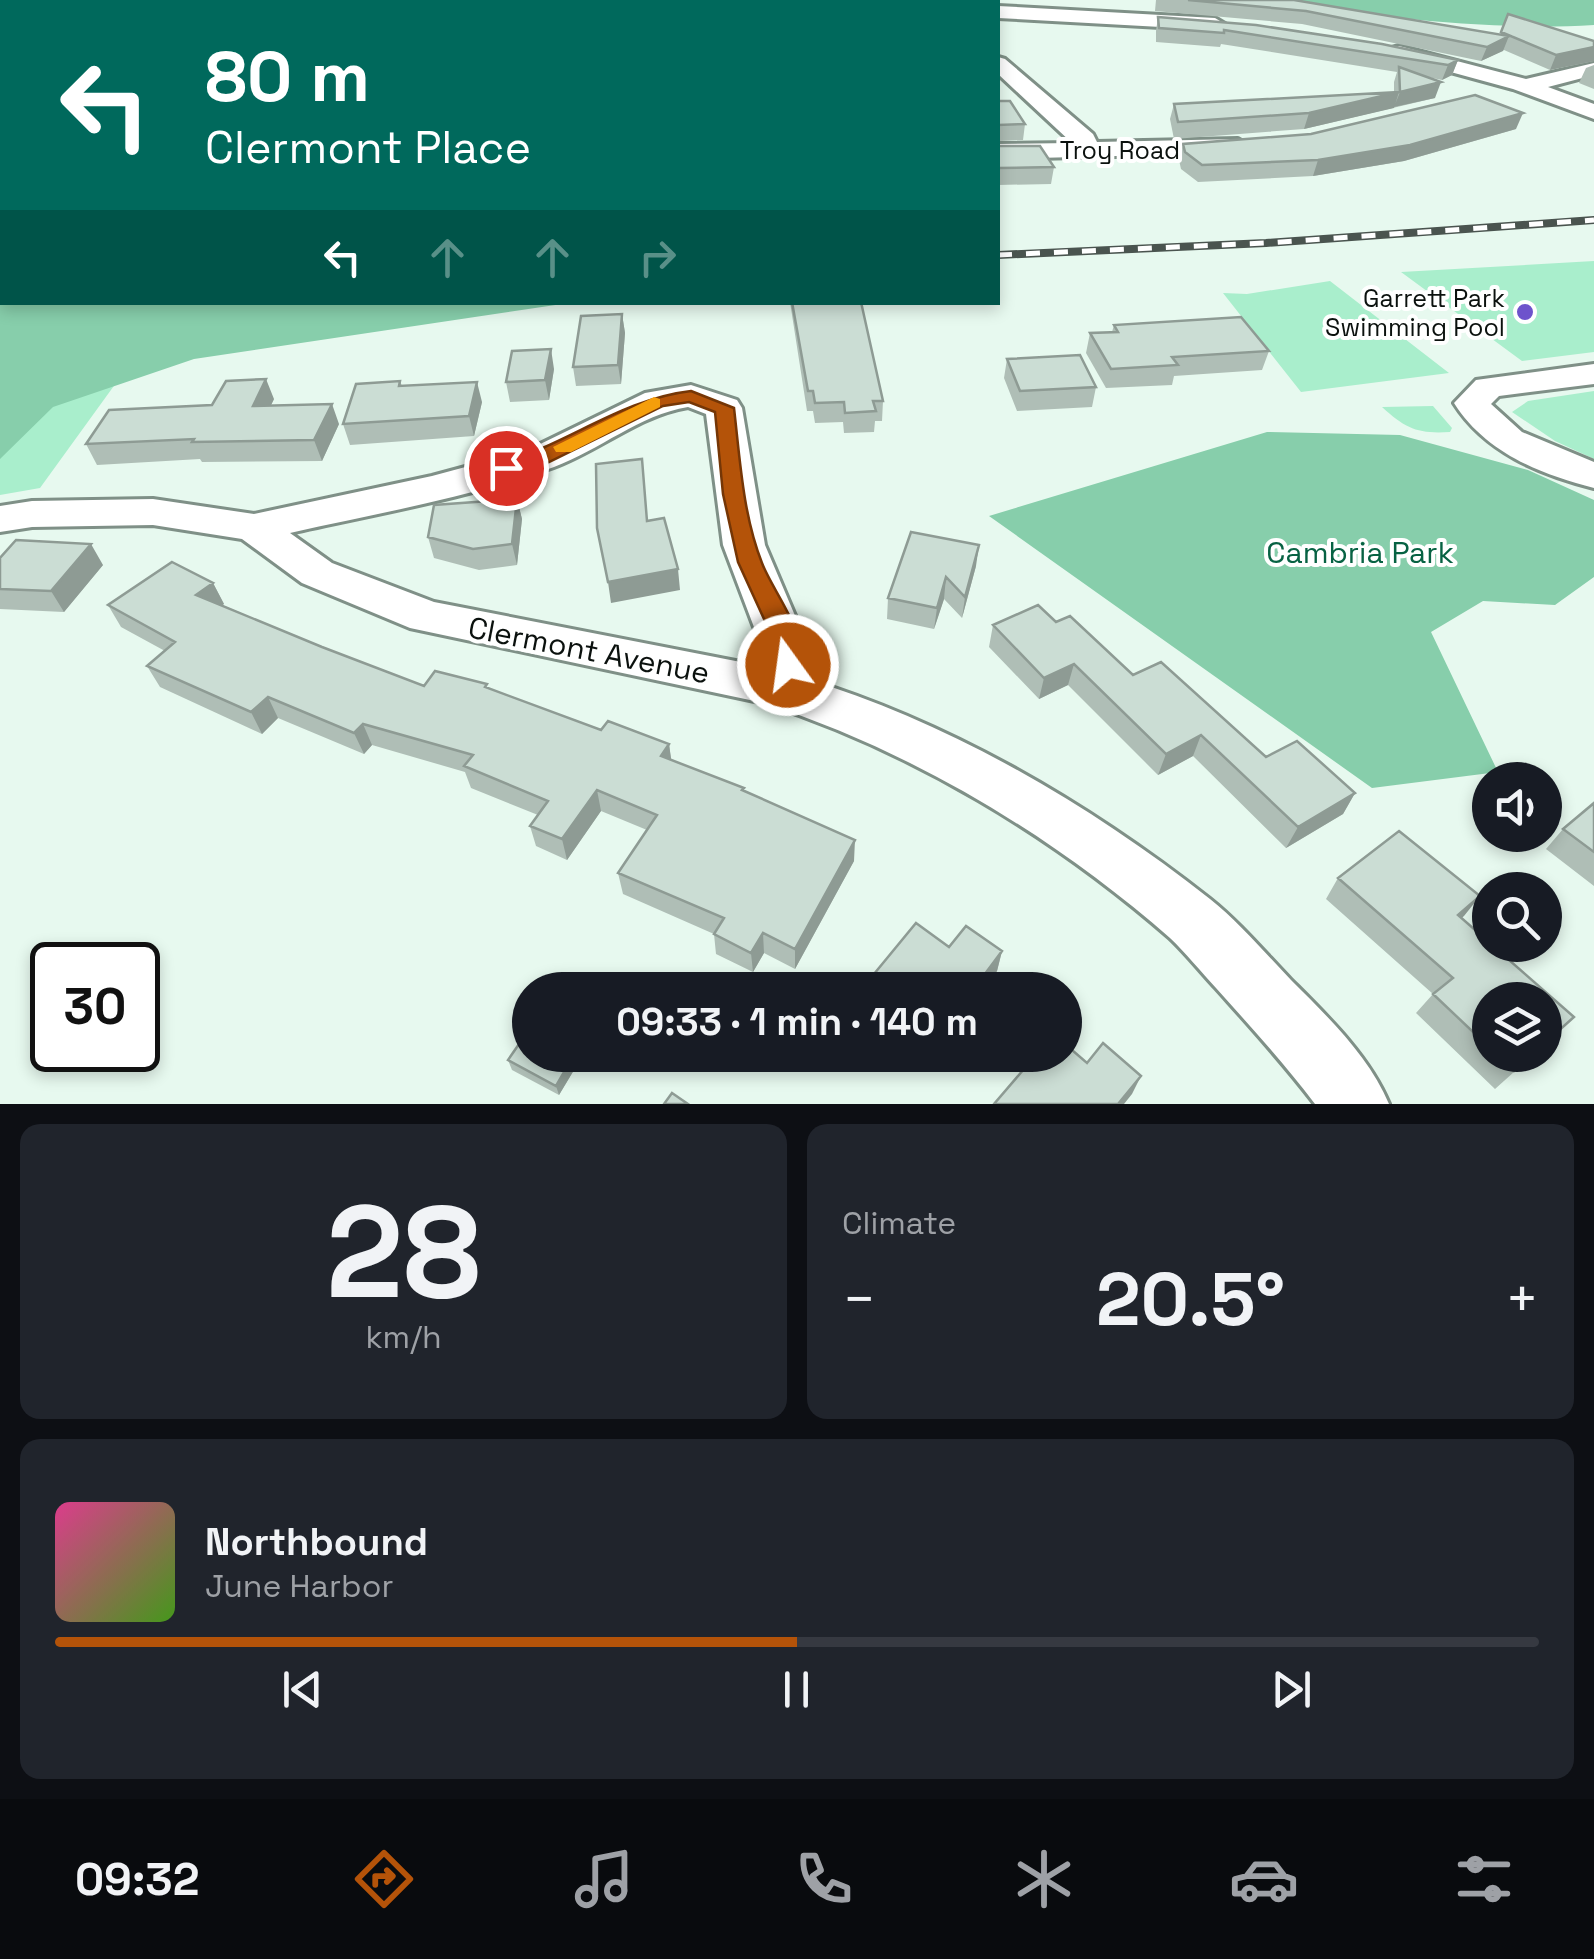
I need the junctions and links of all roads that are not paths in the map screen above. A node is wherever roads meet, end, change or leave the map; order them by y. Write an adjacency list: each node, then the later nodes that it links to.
1 (1000, 12): 2 (street)
2 (1238, 26)
3 (1376, 47): 6 (street)
4 (1000, 66): 10 (street)
5 (1594, 68): 6 (street)
6 (1525, 86): 7 (street); 8 (street)
7 (1486, 96)
8 (1594, 112)
9 (1267, 144): 10 (street, Troy Road)
10 (1085, 150): 11 (street, Troy Road)
11 (1000, 152)
12 (1594, 374): 13 (street)
13 (1594, 476)
14 (0, 520): 15 (street, Clermont Avenue)
15 (254, 527): 16 (street, Clermont Avenue); 16 (street)
16 (765, 686): 17 (street, Clermont Avenue)
17 (1356, 1104)

